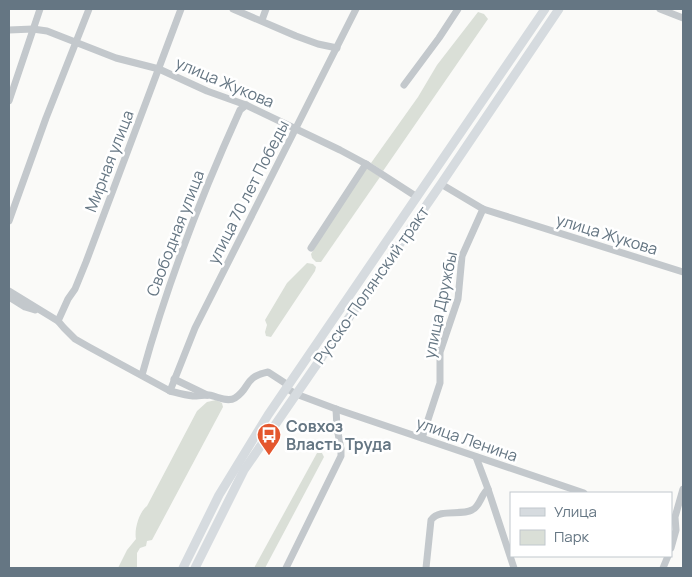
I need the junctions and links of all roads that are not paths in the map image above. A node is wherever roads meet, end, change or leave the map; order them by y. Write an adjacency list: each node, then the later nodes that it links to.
1 (40, 9): 13 (street)
2 (89, 9): 15 (street)
3 (182, 9): 17 (street, Мирная улица)
4 (233, 9): 12 (street)
5 (266, 9): 12 (street)
6 (356, 9): 16 (street, улица 70 лет Победы)
7 (458, 9): 18 (street)
8 (545, 9): 24 (main road, Русско-Полянский тракт)
9 (559, 9): 23 (main road, Русско-Полянский тракт)
10 (660, 9): 11 (street)
11 (683, 18)
12 (262, 20): 16 (street)
13 (33, 29): 14 (street, улица Жукова); 15 (street, улица Жукова); 19 (street)
14 (9, 30)
15 (76, 42): 17 (street, улица Жукова); 26 (street)
16 (337, 48): 21 (street, улица 70 лет Победы)
17 (159, 69): 20 (street, улица Жукова); 32 (street, Мирная улица)
18 (404, 85)
19 (9, 100)
20 (246, 105): 21 (street, улица Жукова); 33 (street, Свободная улица)
21 (296, 129): 22 (street, улица Жукова); 34 (street, улица 70 лет Победы)
22 (366, 164): 24 (street, улица Жукова); 27 (street)
23 (441, 184): 25 (street, улица Жукова); 37 (main road, Русско-Полянский тракт)
24 (416, 197): 35 (main road, Русско-Полянский тракт)
25 (483, 209): 28 (street, улица Жукова); 40 (street, улица Дружбы)
26 (9, 221)
27 (311, 248)
28 (683, 272)
29 (9, 291): 31 (street)
30 (9, 297): 31 (street)
31 (46, 314): 32 (street)
32 (58, 320): 33 (street)
33 (142, 375): 36 (street)
34 (174, 379): 36 (street, улица 70 лет Победы); 38 (street)
35 (287, 386): 37 (street, улица Ленина); 38 (street, улица Ленина); 49 (main road, Русско-Полянский тракт)
36 (170, 391): 38 (street)
37 (296, 394): 39 (street, улица Ленина); 50 (main road, Русско-Полянский тракт)
38 (207, 395)
39 (336, 409): 40 (street, улица Ленина); 51 (street)
40 (422, 438): 41 (street, улица Ленина)
41 (476, 457): 42 (street); 44 (street, улица Ленина)
42 (488, 489): 48 (street); 52 (street)
43 (683, 489): 45 (street)
44 (581, 492)
45 (673, 522): 46 (street); 47 (street)
46 (683, 526)
47 (672, 544)
48 (510, 556)
49 (183, 568)
50 (195, 568)
51 (288, 568)
52 (426, 568)

